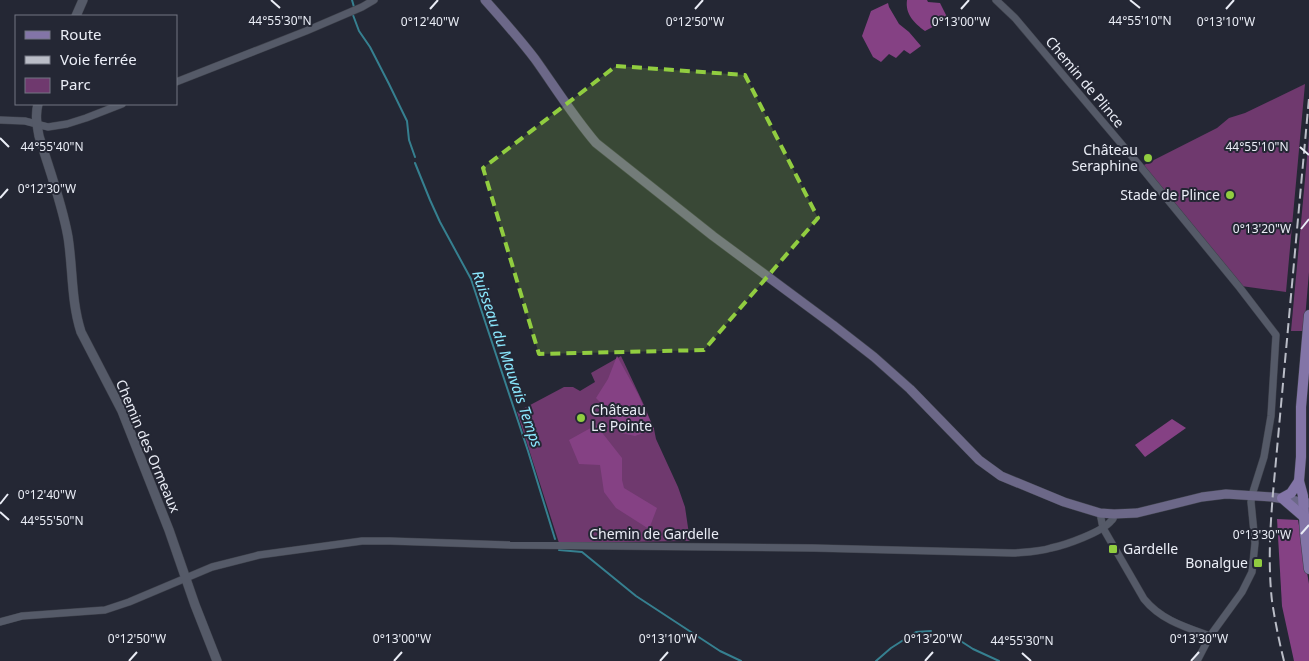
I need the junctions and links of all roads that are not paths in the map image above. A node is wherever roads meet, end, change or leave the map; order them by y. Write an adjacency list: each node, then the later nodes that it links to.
1 (82, 0): 5 (street)
2 (374, 0): 6 (street)
3 (485, 0): 17 (main road)
4 (996, 0): 14 (street, Chemin de Plince)
5 (76, 15)
6 (178, 81)
7 (38, 105): 10 (street, Chemin des Ormeaux)
8 (119, 105): 10 (street)
9 (0, 120): 10 (street)
10 (37, 124): 22 (street, Chemin des Ormeaux)
11 (1309, 315): 12 (main road)
12 (1301, 456): 13 (main road); 16 (main road)
13 (1299, 481): 15 (main road); 16 (main road)
14 (1252, 495): 15 (main road); 18 (main road); 24 (street, Chemin de Plince)
15 (1282, 498): 16 (main road); 19 (main road)
16 (1307, 501): 19 (main road)
17 (1100, 512): 18 (main road); 20 (street)
18 (1114, 514): 20 (street, Chemin de Gardelle)
19 (1307, 515): 21 (main road)
20 (1103, 528): 22 (street, Chemin de Gardelle); 24 (street)
21 (1309, 569)
22 (186, 577): 23 (street, Chemin de Gardelle); 25 (street, Chemin des Ormeaux)
23 (0, 622)
24 (1210, 636): 26 (street, Chemin de Plince)
25 (217, 661)
26 (1198, 661)

